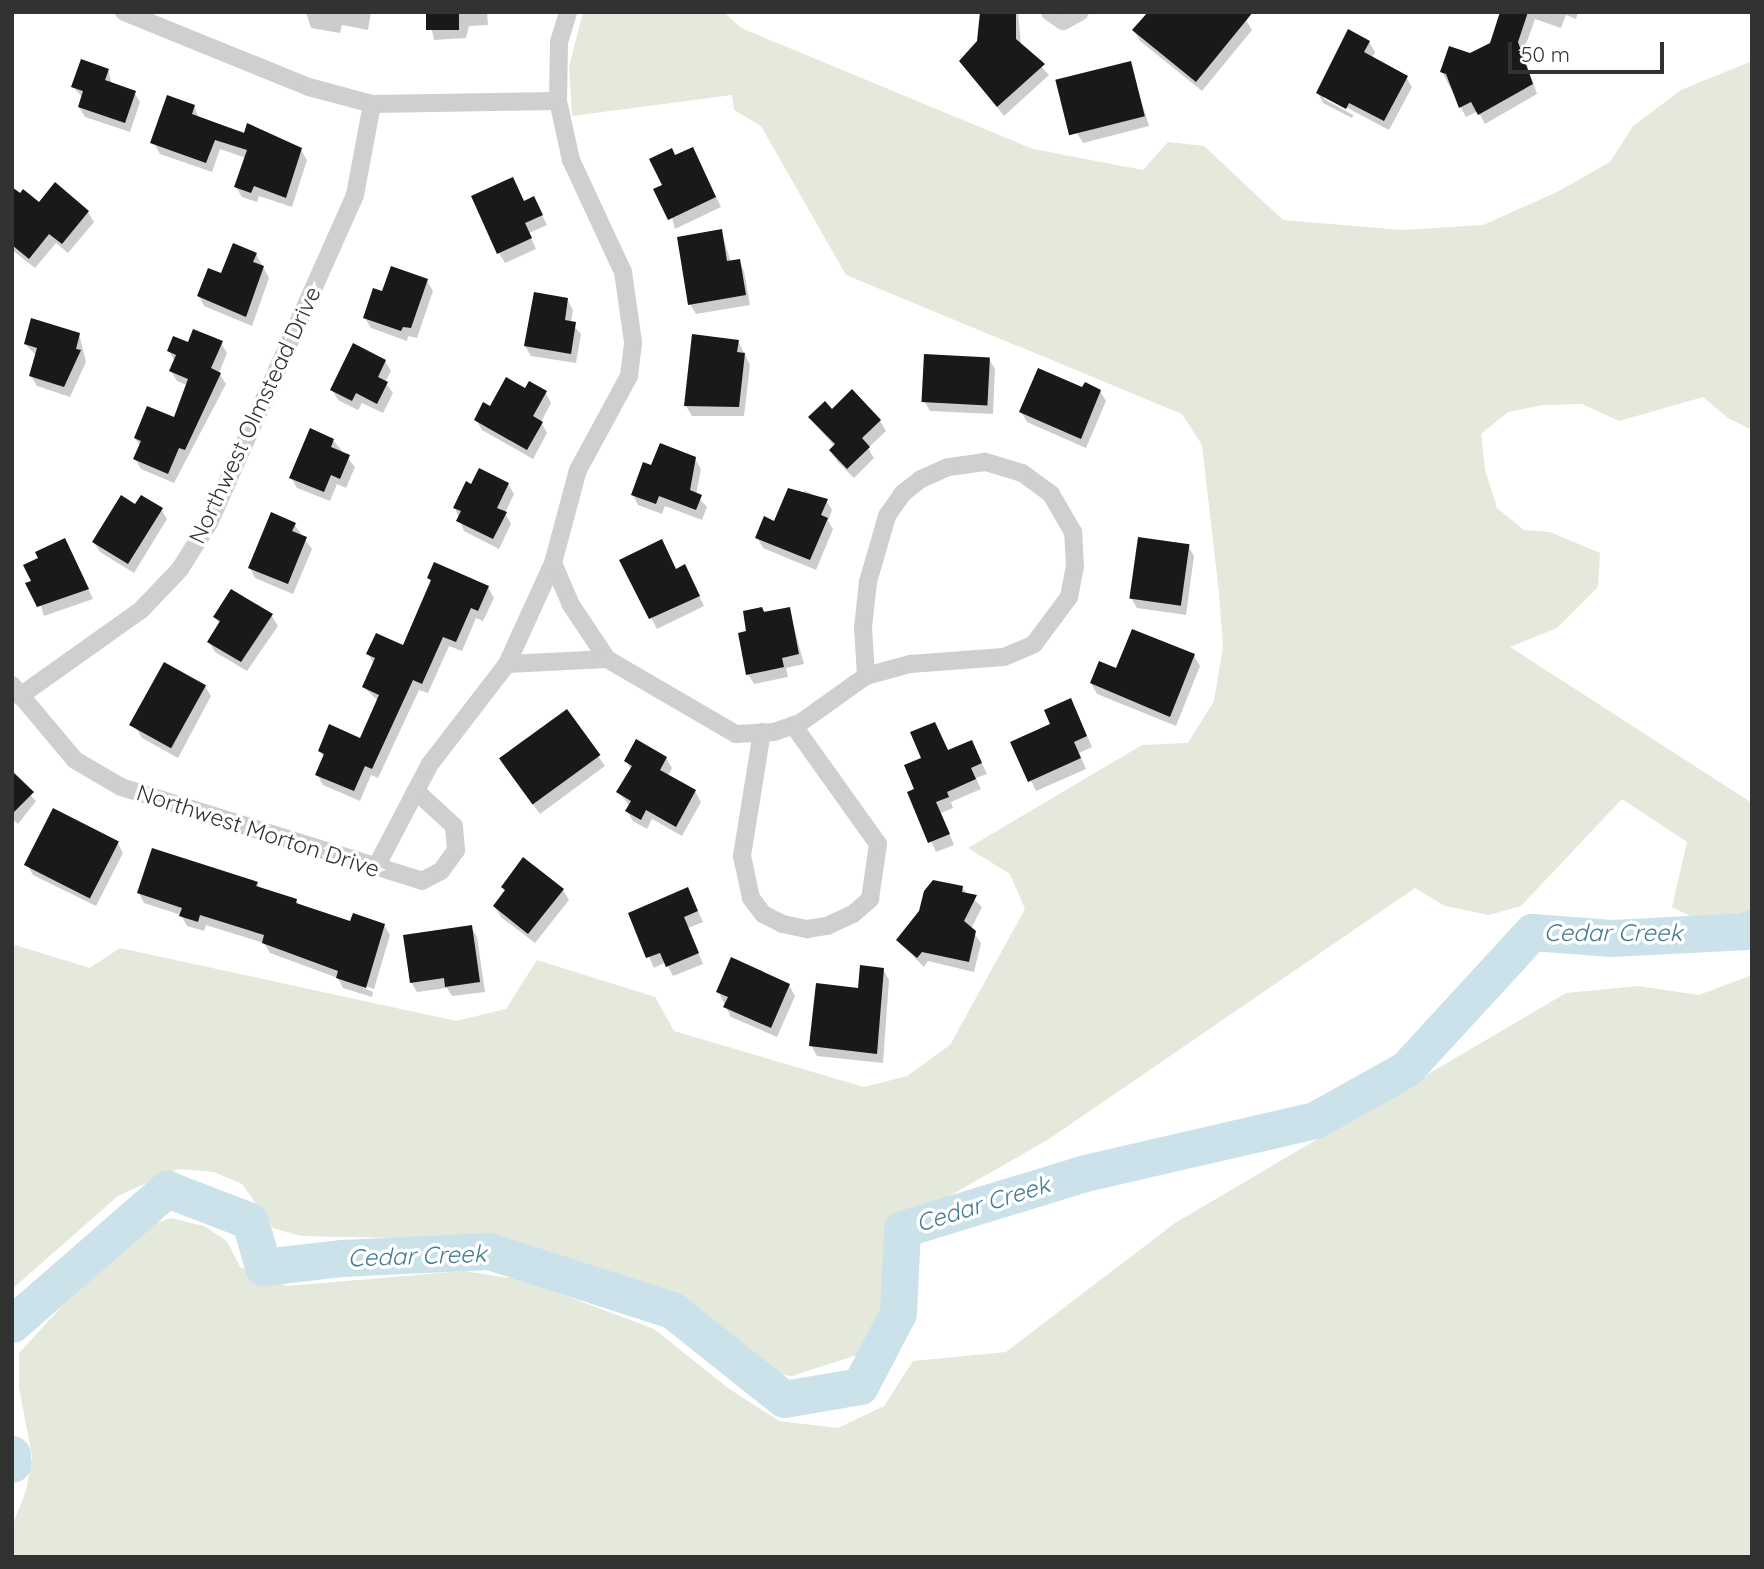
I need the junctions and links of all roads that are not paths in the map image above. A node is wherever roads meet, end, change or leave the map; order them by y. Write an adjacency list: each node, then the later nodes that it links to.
1 (124, 12): 6 (street)
2 (568, 12): 5 (street)
3 (1050, 12): 4 (street)
4 (1080, 12)
5 (558, 101): 6 (street); 7 (street)
6 (372, 104): 11 (street, Northwest Olmstead Drive)
7 (553, 564): 8 (street); 9 (street)
8 (607, 659): 9 (street); 13 (street)
9 (507, 664): 14 (street)
10 (866, 676): 10 (street); 12 (street)
11 (16, 690): 15 (street, Northwest Morton Drive)
12 (793, 725): 13 (street); 13 (street)
13 (762, 732)
14 (416, 791): 15 (street); 15 (street, Northwest Morton Drive)
15 (375, 869)

